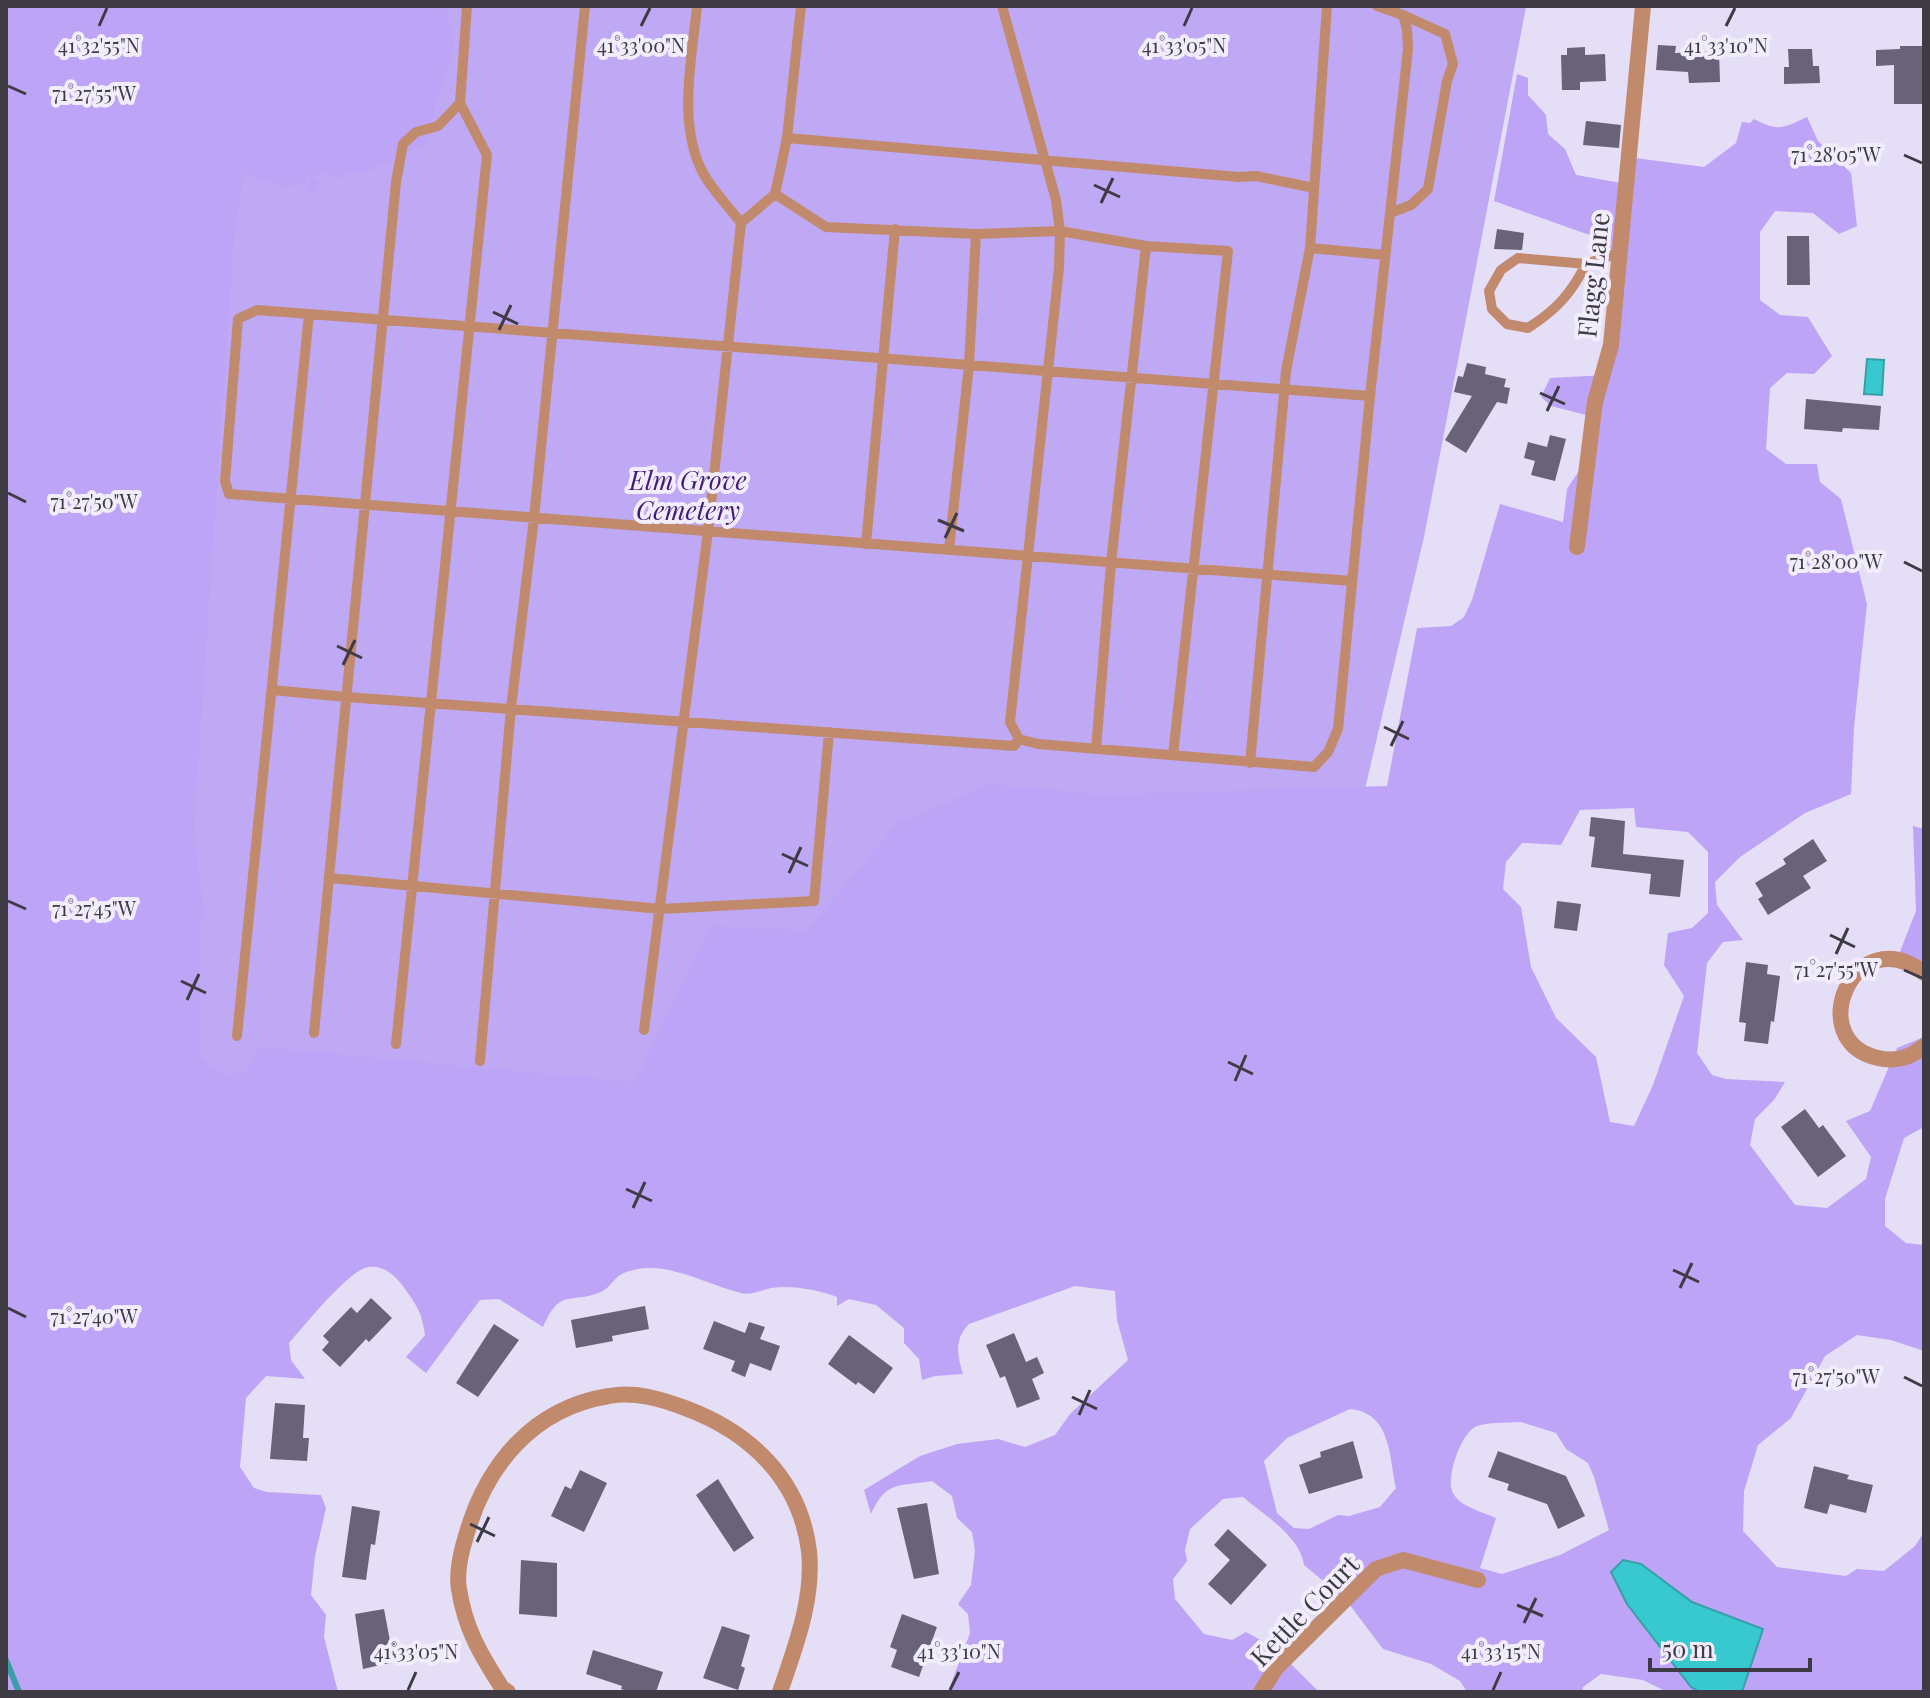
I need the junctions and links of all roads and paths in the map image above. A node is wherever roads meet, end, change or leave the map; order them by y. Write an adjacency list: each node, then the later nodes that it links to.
1 (467, 6): 10 (lane)
2 (585, 6): 28 (lane)
3 (697, 6): 16 (lane)
4 (801, 6): 11 (lane)
5 (1002, 6): 12 (lane)
6 (1327, 6): 13 (lane)
7 (1377, 6): 9 (lane)
8 (1643, 6): 22 (street, Flagg Lane)
9 (1403, 15): 15 (lane); 15 (lane)
10 (460, 103): 26 (lane); 27 (lane)
11 (787, 138): 12 (lane); 14 (lane)
12 (1044, 159): 13 (lane); 18 (lane)
13 (1314, 188): 21 (lane)
14 (775, 194): 16 (lane); 17 (lane)
15 (1390, 213): 23 (lane)
16 (741, 223): 29 (lane)
17 (895, 229): 19 (lane); 30 (lane)
18 (1060, 231): 19 (lane); 20 (lane); 32 (lane)
19 (976, 234): 31 (lane)
20 (1146, 246): 33 (lane); 34 (lane)
21 (1310, 248): 23 (lane); 35 (lane)
22 (1621, 252): 24 (lane); 43 (street, Flagg Lane)
23 (1385, 255): 36 (lane)
24 (1586, 264): 24 (lane)
25 (309, 314): 26 (lane); 37 (lane); 37 (lane)
26 (383, 320): 27 (lane); 38 (lane)
27 (470, 327): 28 (lane); 39 (lane)
28 (552, 333): 29 (lane); 40 (lane)
29 (728, 346): 30 (lane); 41 (lane)
30 (884, 358): 31 (lane); 42 (lane)
31 (969, 365): 32 (lane); 44 (lane)
32 (1048, 371): 33 (lane); 45 (lane)
33 (1133, 377): 34 (lane); 46 (lane)
34 (1214, 384): 35 (lane); 47 (lane)
35 (1284, 389): 36 (lane); 48 (lane)
36 (1370, 396): 49 (lane)
37 (291, 499): 38 (lane); 50 (lane)
38 (365, 505): 39 (lane); 51 (lane)
39 (451, 511): 40 (lane); 52 (lane)
40 (534, 518): 41 (lane); 53 (lane)
41 (708, 531): 42 (lane); 54 (lane)
42 (866, 544): 44 (lane)
43 (1577, 547)
44 (949, 550): 45 (lane)
45 (1028, 556): 46 (lane); 56 (lane)
46 (1111, 563): 47 (lane); 57 (lane)
47 (1194, 569): 48 (lane); 58 (lane)
48 (1267, 575): 49 (lane); 59 (lane)
49 (1352, 581): 59 (lane)
50 (272, 690): 51 (lane); 67 (lane)
51 (346, 697): 52 (lane); 60 (lane)
52 (429, 703): 53 (lane); 61 (lane)
53 (511, 708): 54 (lane); 62 (lane)
54 (685, 722): 55 (lane); 63 (lane)
55 (829, 732): 56 (lane); 63 (lane)
56 (1019, 739): 57 (lane)
57 (1096, 749): 58 (lane)
58 (1173, 755): 59 (lane)
59 (1250, 763)
60 (329, 878): 61 (lane); 66 (lane)
61 (412, 886): 62 (lane); 68 (lane)
62 (495, 894): 63 (lane); 70 (lane)
63 (661, 909): 65 (lane)
64 (1924, 973): 69 (street)
65 (644, 1030)
66 (314, 1033)
67 (237, 1036)
68 (396, 1044)
69 (1924, 1046)
70 (480, 1061)
71 (1478, 1580): 74 (street, Kettle Court)
72 (508, 1692): 73 (street)
73 (780, 1692)
74 (1261, 1692)

